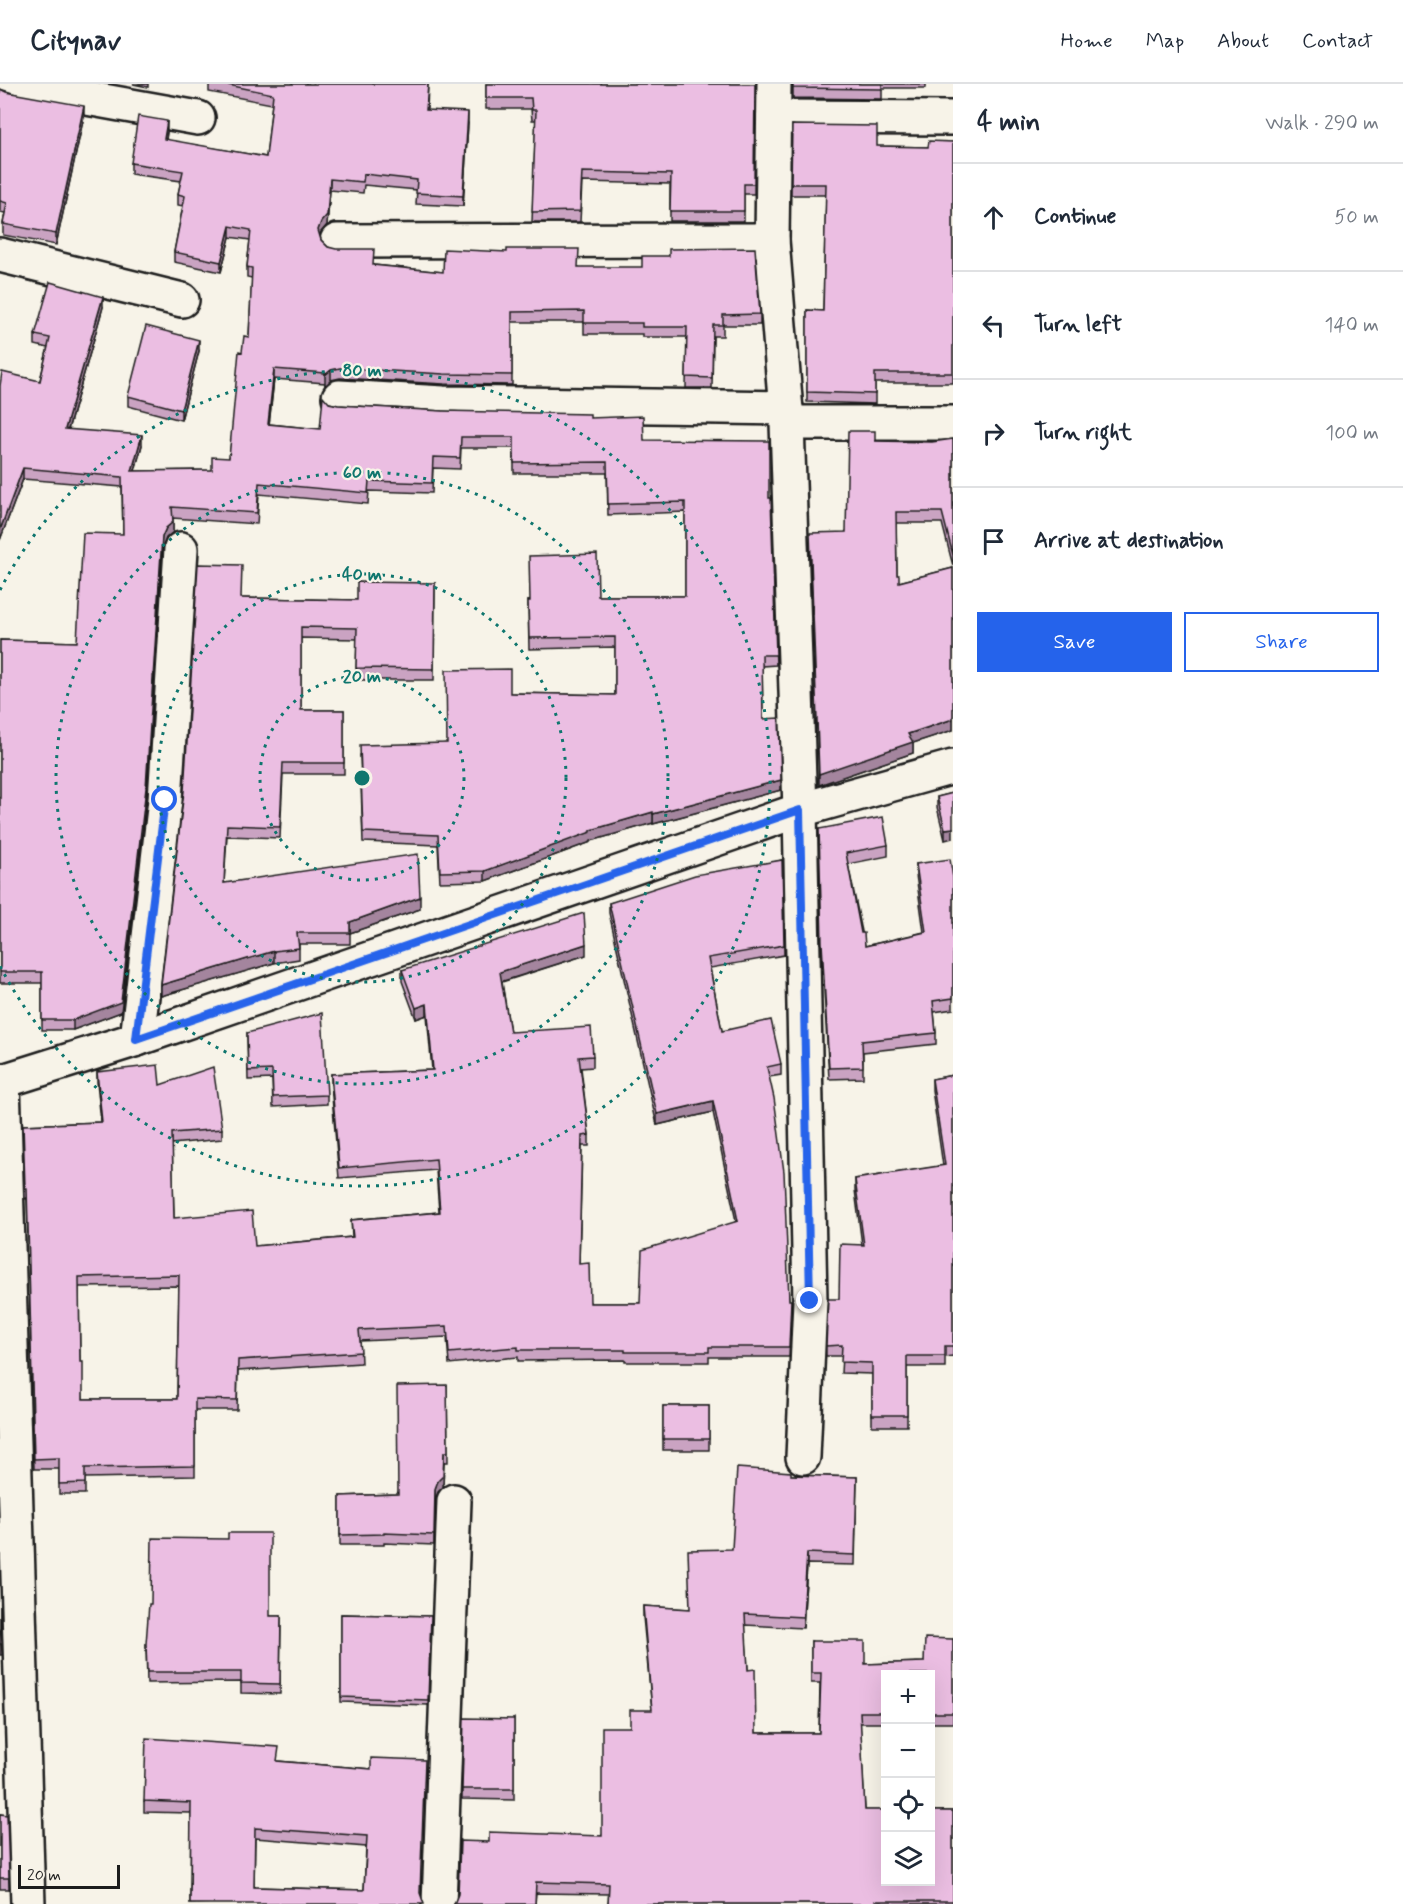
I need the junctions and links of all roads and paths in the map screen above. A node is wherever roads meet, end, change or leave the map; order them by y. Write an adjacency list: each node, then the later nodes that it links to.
1 (9, 84): 4 (street)
2 (774, 84): 3 (street)
3 (774, 117): 5 (street); 6 (street)
4 (198, 118)
5 (953, 118)
6 (772, 240): 7 (street); 11 (street)
7 (337, 241)
8 (0, 255): 9 (street)
9 (182, 300)
10 (339, 397): 11 (street)
11 (786, 416): 12 (street); 15 (street)
12 (953, 423)
13 (181, 549): 16 (street)
14 (953, 767): 15 (street)
15 (800, 810): 16 (street); 18 (street)
16 (136, 1039): 17 (street)
17 (1, 1082): 20 (street)
18 (803, 1457)
19 (453, 1501): 21 (street)
20 (28, 1904)
21 (439, 1904)

